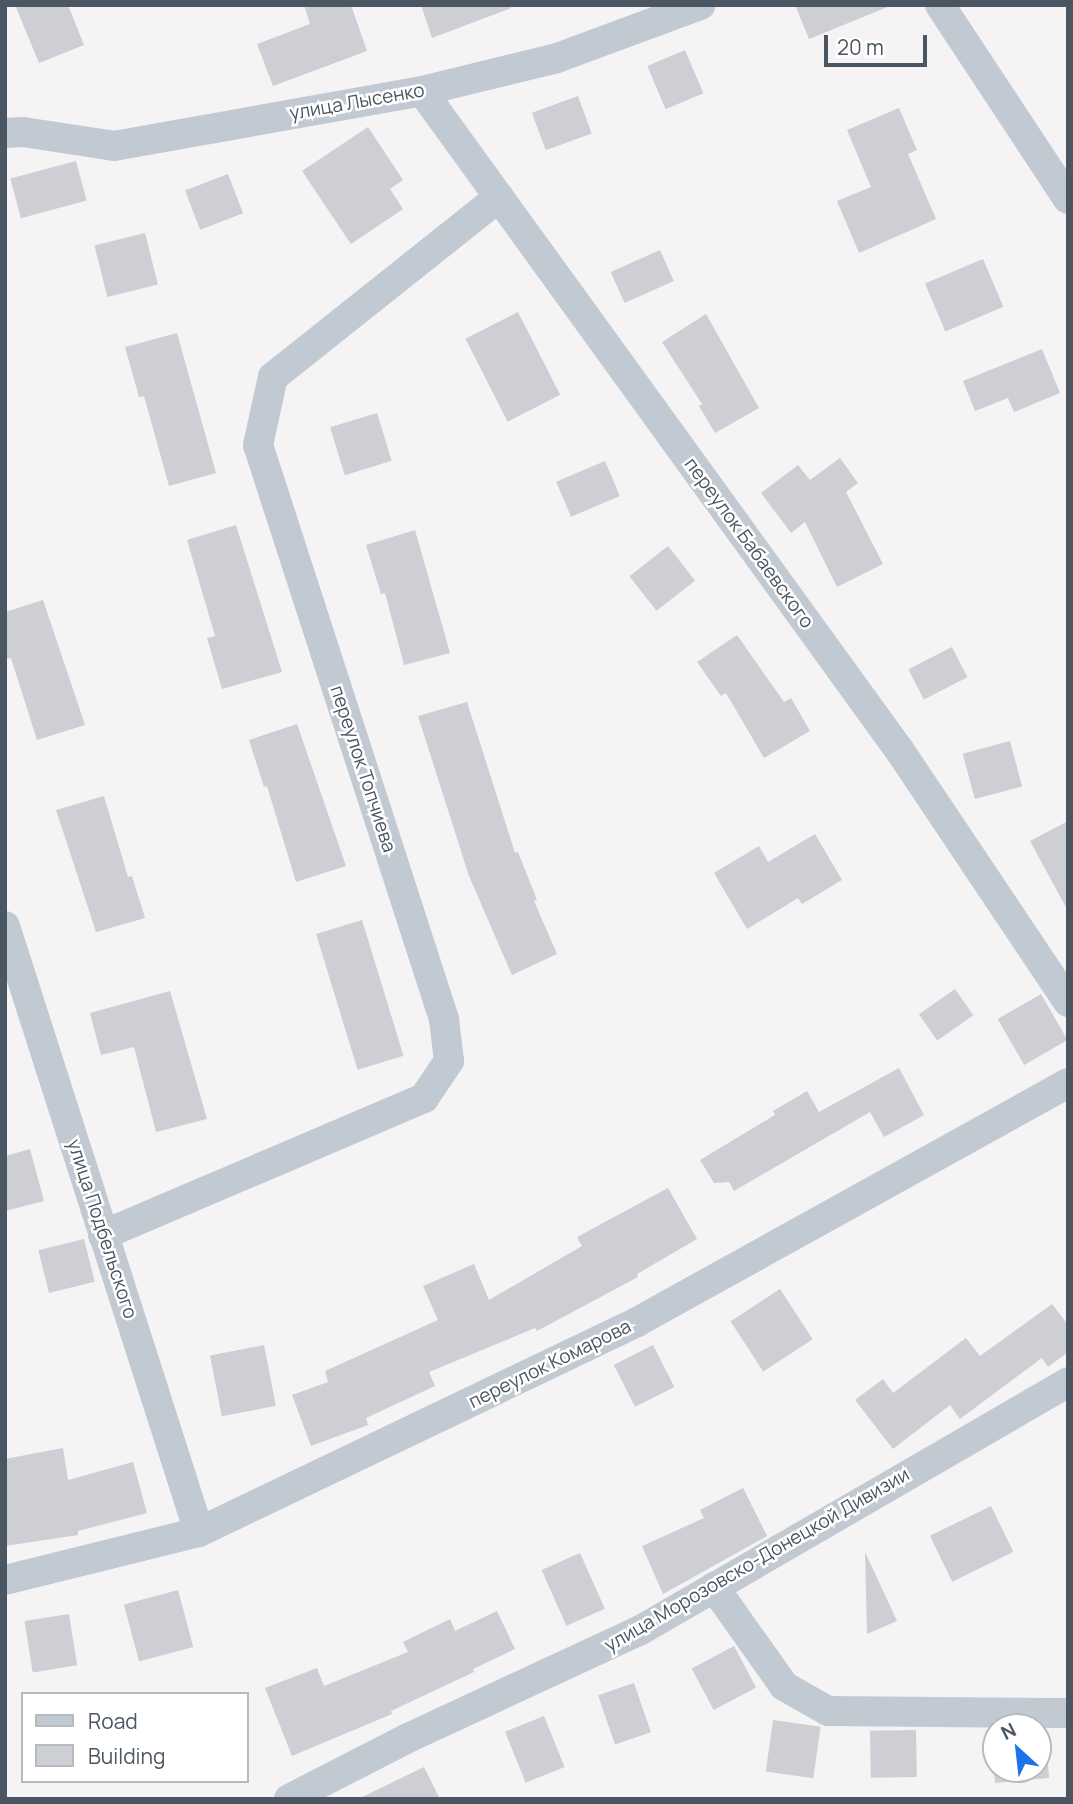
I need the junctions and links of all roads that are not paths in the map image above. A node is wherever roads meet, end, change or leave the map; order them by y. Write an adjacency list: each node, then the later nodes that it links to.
1 (700, 5): 3 (street, улица Лысенко)
2 (940, 5): 6 (street)
3 (422, 91): 4 (street, улица Лысенко); 5 (street, переулок Бабаевского)
4 (5, 133)
5 (499, 197): 8 (street, переулок Бабаевского); 10 (street, переулок Топчиева)
6 (1068, 199)
7 (5, 926): 10 (street, улица Подбельского)
8 (1068, 1002)
9 (1068, 1083): 12 (street, переулок Комарова)
10 (103, 1235): 12 (street, улица Подбельского)
11 (1068, 1382): 14 (street, улица Морозовско-Донецкой Дивизии)
12 (199, 1532): 13 (street, переулок Комарова)
13 (5, 1580)
14 (714, 1587): 15 (street); 16 (street, улица Морозовско-Донецкой Дивизии)
15 (1068, 1713)
16 (289, 1799)

